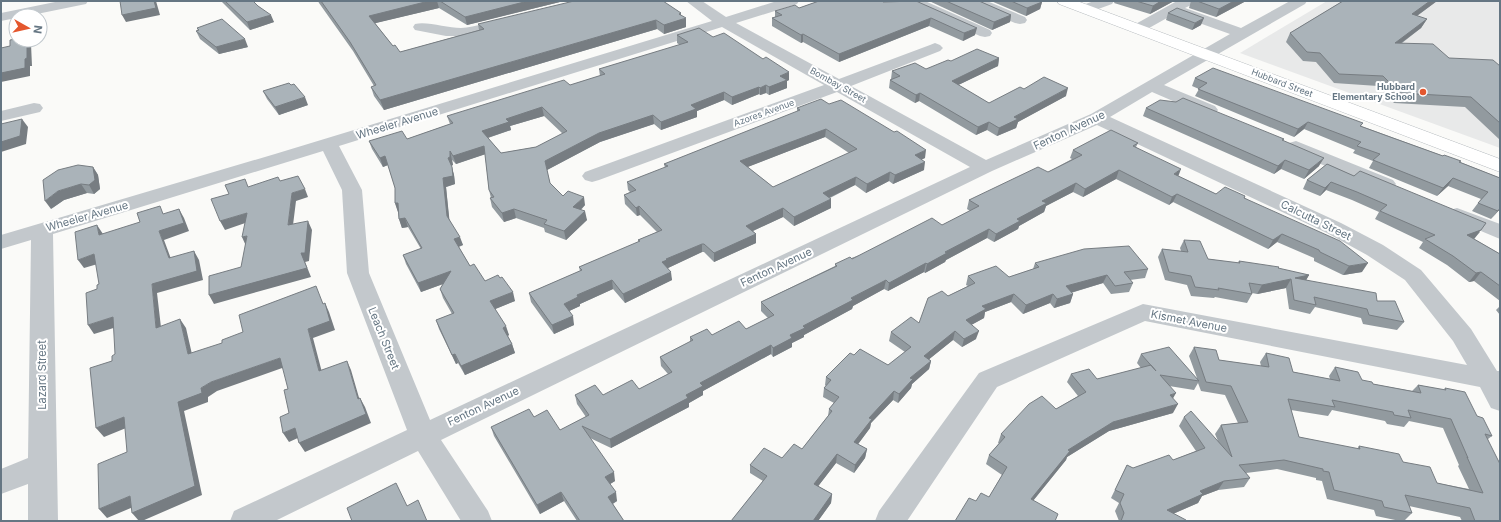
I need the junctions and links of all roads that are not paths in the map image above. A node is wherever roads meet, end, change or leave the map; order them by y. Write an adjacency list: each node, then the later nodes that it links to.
1 (80, 1): 12 (street)
2 (693, 1): 15 (street, Bombay Street)
3 (792, 1): 15 (street, Wheeler Avenue)
4 (913, 1): 18 (street)
5 (975, 1): 14 (street)
6 (1064, 1): 10 (main road, Hubbard Street)
7 (1107, 1): 10 (street)
8 (1188, 1): 11 (street)
9 (1300, 1): 19 (street, Fenton Avenue)
10 (1085, 9): 17 (main road, Hubbard Street)
11 (1173, 9): 17 (street); 19 (street)
12 (1, 17)
13 (520, 18): 16 (street)
14 (1020, 20)
15 (725, 23): 22 (street, Bombay Street); 29 (street, Wheeler Avenue)
16 (420, 26)
17 (1137, 28): 21 (main road, Hubbard Street)
18 (984, 33)
19 (1242, 33): 21 (street, Fenton Avenue)
20 (935, 48): 22 (street, Azores Avenue)
21 (1205, 54): 23 (street, Fenton Avenue); 30 (main road, Hubbard Street)
22 (839, 85): 31 (street, Bombay Street); 32 (street, Azores Avenue)
23 (1151, 86): 26 (street); 27 (street, Fenton Avenue)
24 (34, 108): 25 (street)
25 (1, 116)
26 (1224, 116)
27 (1098, 118): 31 (street, Fenton Avenue); 38 (street, Calcutta Street)
28 (1282, 141): 33 (street)
29 (328, 144): 35 (street, Wheeler Avenue); 39 (street, Leach Street)
30 (1500, 166)
31 (985, 167): 39 (street, Fenton Avenue)
32 (592, 176)
33 (1398, 189)
34 (1442, 208): 36 (street)
35 (42, 229): 37 (street, Wheeler Avenue); 40 (street, Lazard Street)
36 (1500, 232)
37 (1, 242)
38 (1496, 387): 45 (street, Kismet Avenue)
39 (423, 435): 43 (street, Fenton Avenue); 44 (street, Leach Street)
40 (42, 465): 41 (street); 42 (street, Lazard Street)
41 (1, 482)
42 (43, 521)
43 (245, 521)
44 (477, 521)
45 (890, 521)

